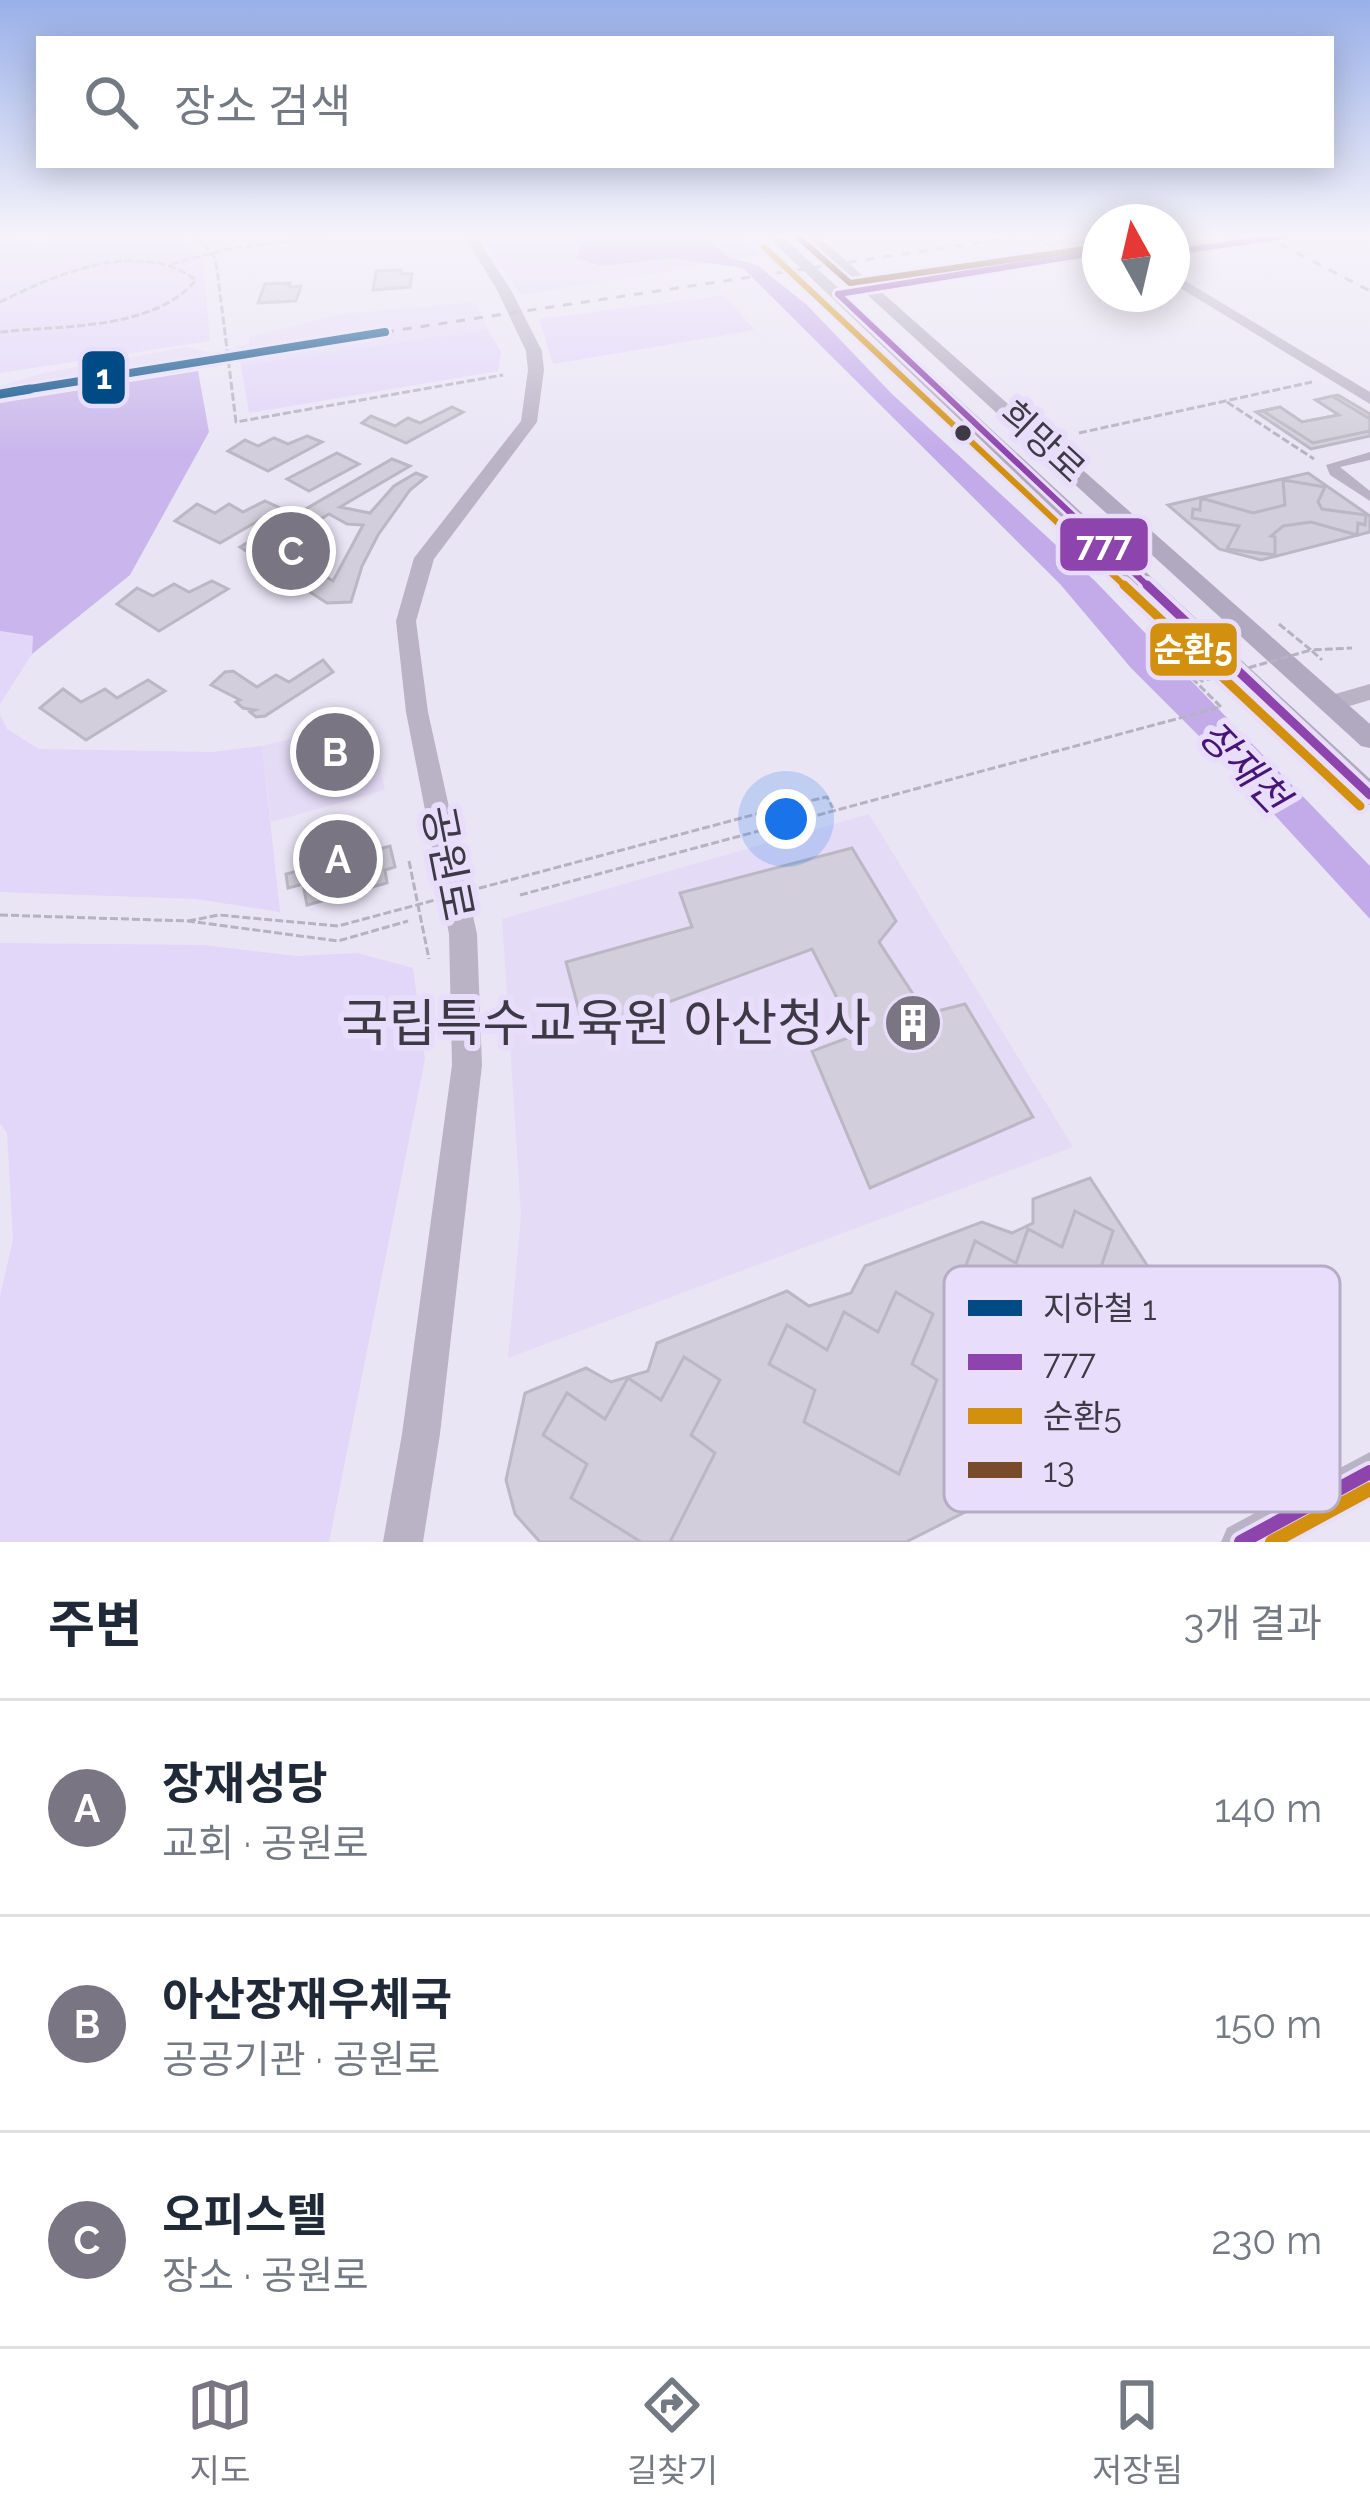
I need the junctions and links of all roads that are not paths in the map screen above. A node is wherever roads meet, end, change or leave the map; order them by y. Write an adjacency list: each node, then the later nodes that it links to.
1 (513, 308): 15 (street, 공원로)
2 (854, 308): 11 (main road, 희망로)
3 (889, 308): 9 (main road, 희망로)
4 (1222, 308): 5 (street)
5 (1370, 399)
6 (1370, 457): 7 (street)
7 (1370, 497)
8 (1370, 692): 9 (street)
9 (1329, 704): 10 (main road, 희망로)
10 (1370, 740)
11 (1370, 795)
12 (1370, 1472): 13 (street)
13 (1340, 1488)
14 (1296, 1512): 16 (street)
15 (403, 1542)
16 (1240, 1542)

